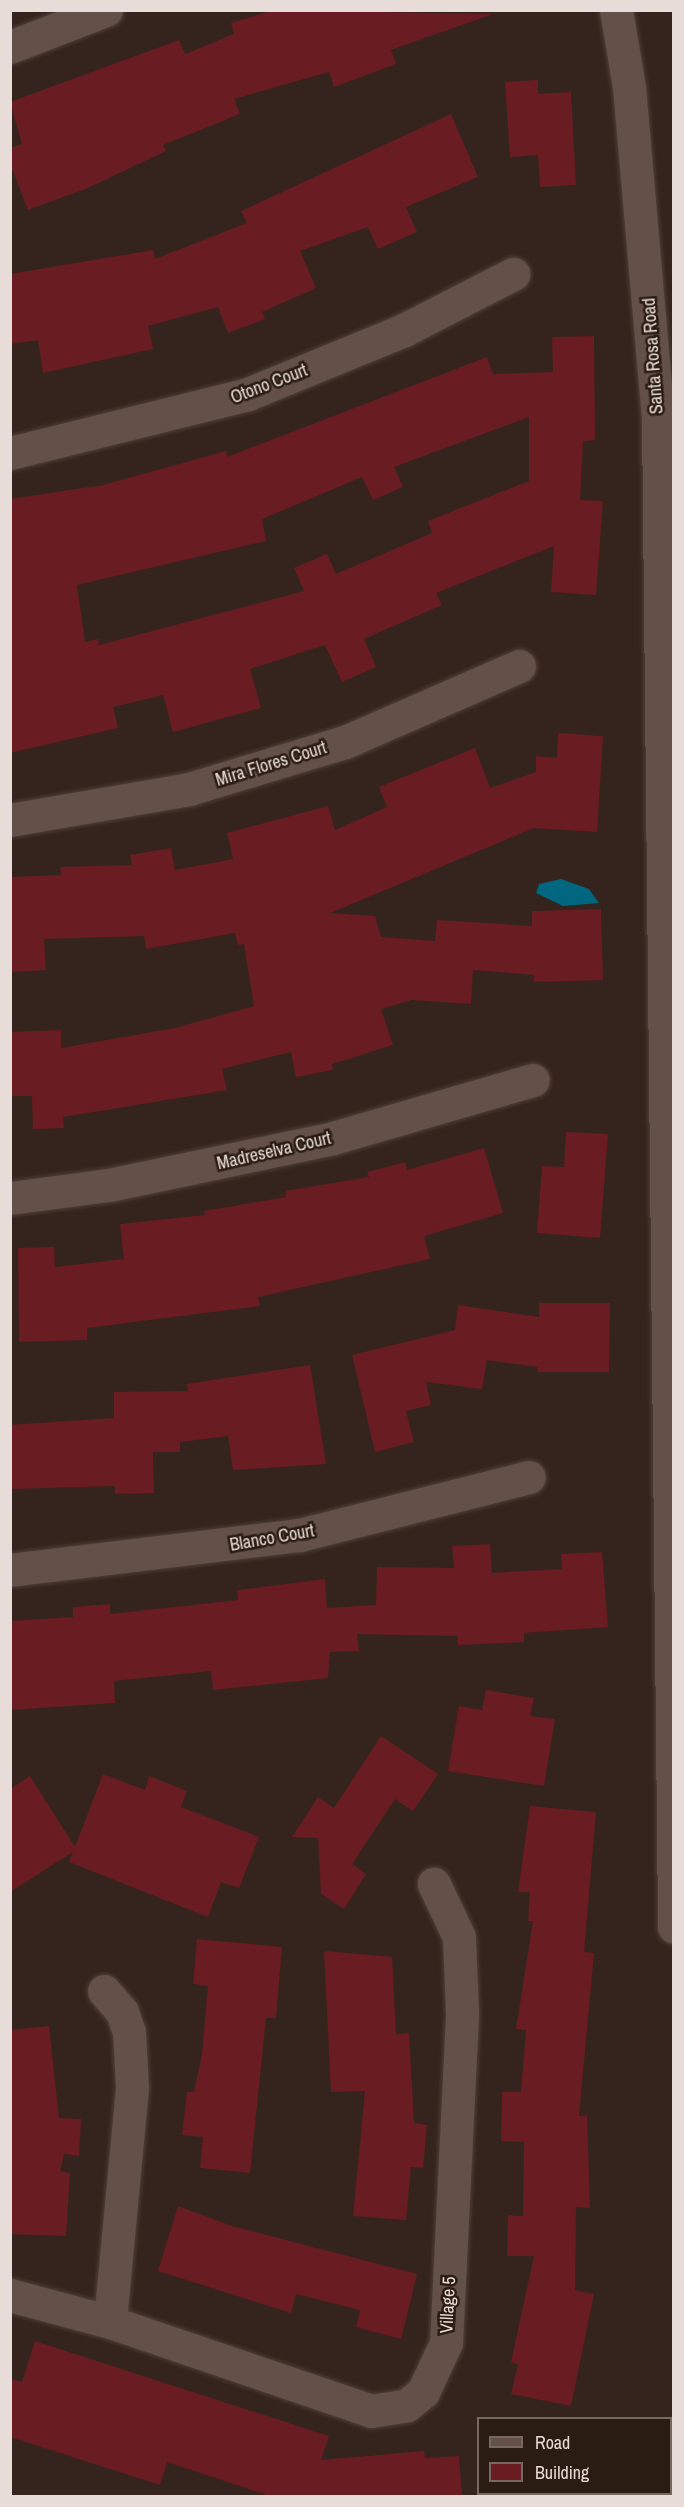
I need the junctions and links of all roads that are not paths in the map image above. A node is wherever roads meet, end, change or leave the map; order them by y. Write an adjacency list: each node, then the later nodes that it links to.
1 (106, 10): 3 (street)
2 (616, 10): 13 (street, Santa Rosa Road)
3 (10, 47)
4 (513, 274): 5 (street, Otono Court)
5 (10, 453)
6 (519, 666): 7 (street, Mira Flores Court)
7 (10, 820)
8 (533, 1080): 9 (street, Madreselva Court)
9 (10, 1198)
10 (529, 1477): 11 (street, Blanco Court)
11 (10, 1570)
12 (434, 1884): 16 (street, Village 5)
13 (674, 1927)
14 (104, 1991): 16 (street)
15 (10, 2295): 16 (street, Village 5)
16 (110, 2322)

